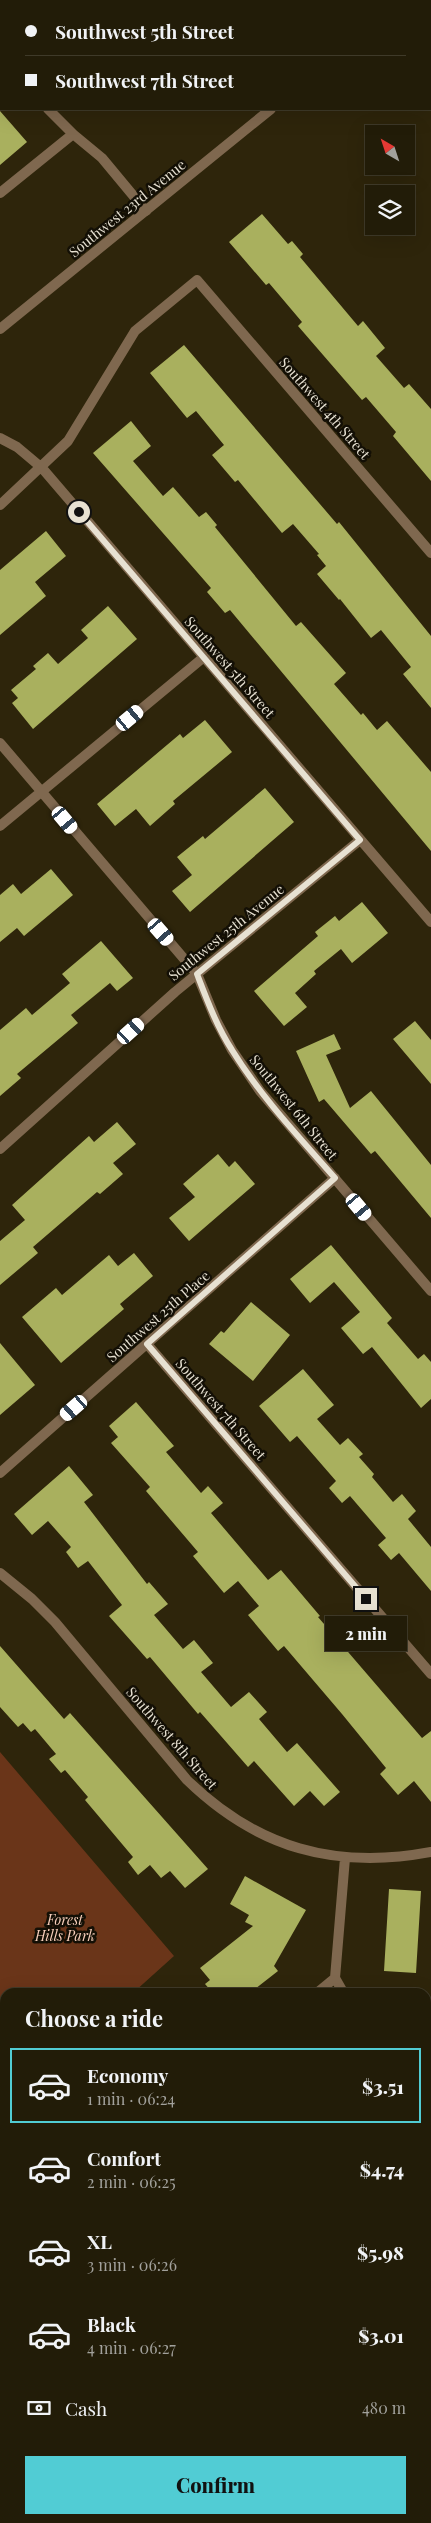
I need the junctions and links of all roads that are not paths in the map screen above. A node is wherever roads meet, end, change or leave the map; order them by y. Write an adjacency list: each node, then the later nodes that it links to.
1 (49, 110): 3 (street)
2 (270, 110): 5 (street, Southwest 23rd Avenue)
3 (73, 134): 4 (street); 5 (street)
4 (0, 194)
5 (146, 211): 6 (street, Southwest 23rd Avenue)
6 (0, 329)
7 (0, 438): 8 (street, Southwest 5th Street)
8 (42, 468): 9 (street); 10 (street, Southwest 4th Street); 11 (street, Southwest 5th Street)
9 (0, 505)
10 (431, 553)
11 (204, 657): 13 (street); 15 (street, Southwest 5th Street)
12 (0, 743): 13 (street, Southwest 6th Street)
13 (41, 792): 14 (street); 17 (street, Southwest 6th Street)
14 (0, 826)
15 (360, 840): 16 (street, Southwest 5th Street); 17 (street, Southwest 25th Avenue)
16 (431, 922)
17 (197, 974): 18 (street, Southwest 25th Avenue); 19 (street, Southwest 6th Street)
18 (0, 1149)
19 (335, 1178): 20 (street, Southwest 6th Street); 21 (street, Southwest 25th Place)
20 (431, 1291)
21 (147, 1344): 22 (street, Southwest 25th Place); 24 (street, Southwest 7th Street)
22 (0, 1473)
23 (0, 1573): 26 (street, Southwest 8th Street)
24 (431, 1674)
25 (431, 1852): 26 (street, Southwest 8th Street)
26 (345, 1858): 27 (street)
27 (335, 1978): 28 (street); 29 (street)
28 (323, 1988)
29 (341, 1988)

